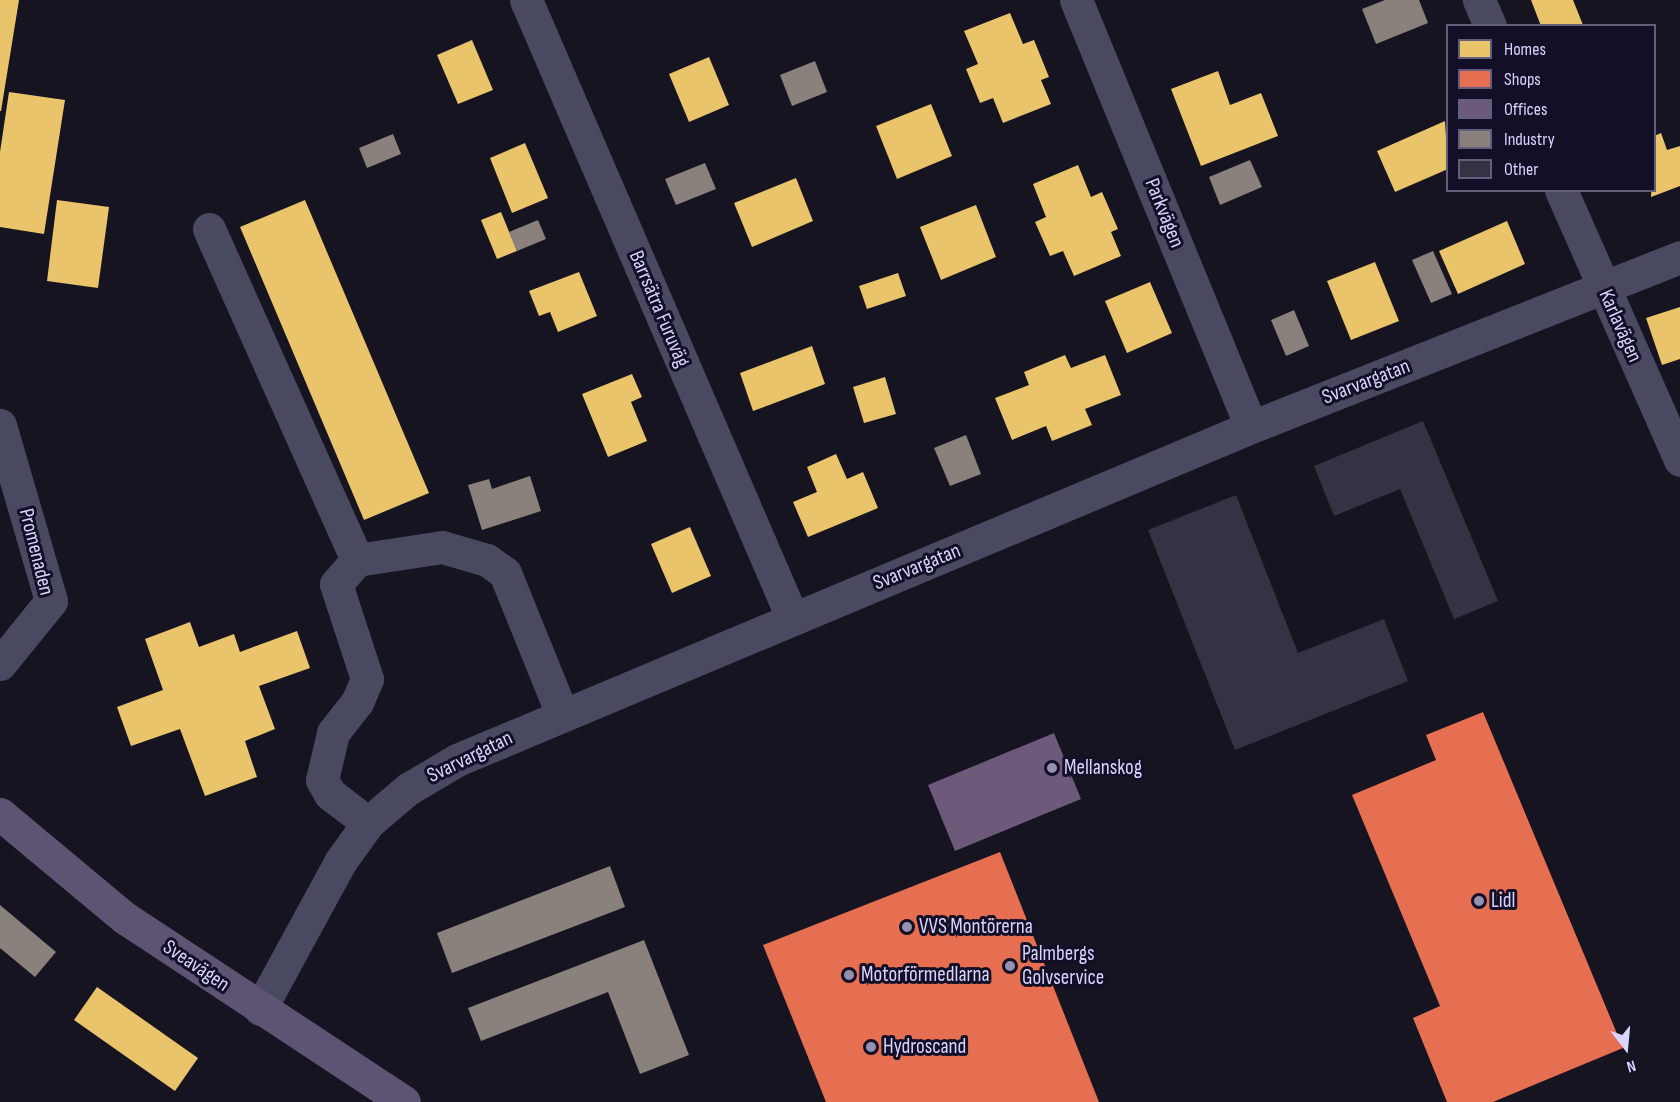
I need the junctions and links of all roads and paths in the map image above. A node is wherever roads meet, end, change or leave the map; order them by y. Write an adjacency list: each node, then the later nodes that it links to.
1 (526, 0): 13 (street, Barrsätra Furuväg)
2 (1076, 0): 10 (street, Parkvägen)
3 (1479, 0): 4 (street)
4 (1489, 24)
5 (1562, 192): 8 (street, Karlavägen)
6 (209, 229): 12 (street)
7 (1680, 257): 8 (street, Svarvargatan)
8 (1603, 289): 10 (street, Svarvargatan); 11 (street, Karlavägen)
9 (0, 425): 14 (street, Promenaden)
10 (1251, 427): 13 (street, Svarvargatan)
11 (1680, 460)
12 (357, 560): 15 (street); 17 (street)
13 (792, 617): 15 (street, Svarvargatan)
14 (0, 664)
15 (562, 714): 17 (street, Svarvargatan)
16 (0, 814): 18 (main road, Sveavägen)
17 (368, 824): 18 (street, Svarvargatan)
18 (260, 1009): 19 (main road, Sveavägen)
19 (404, 1102)

